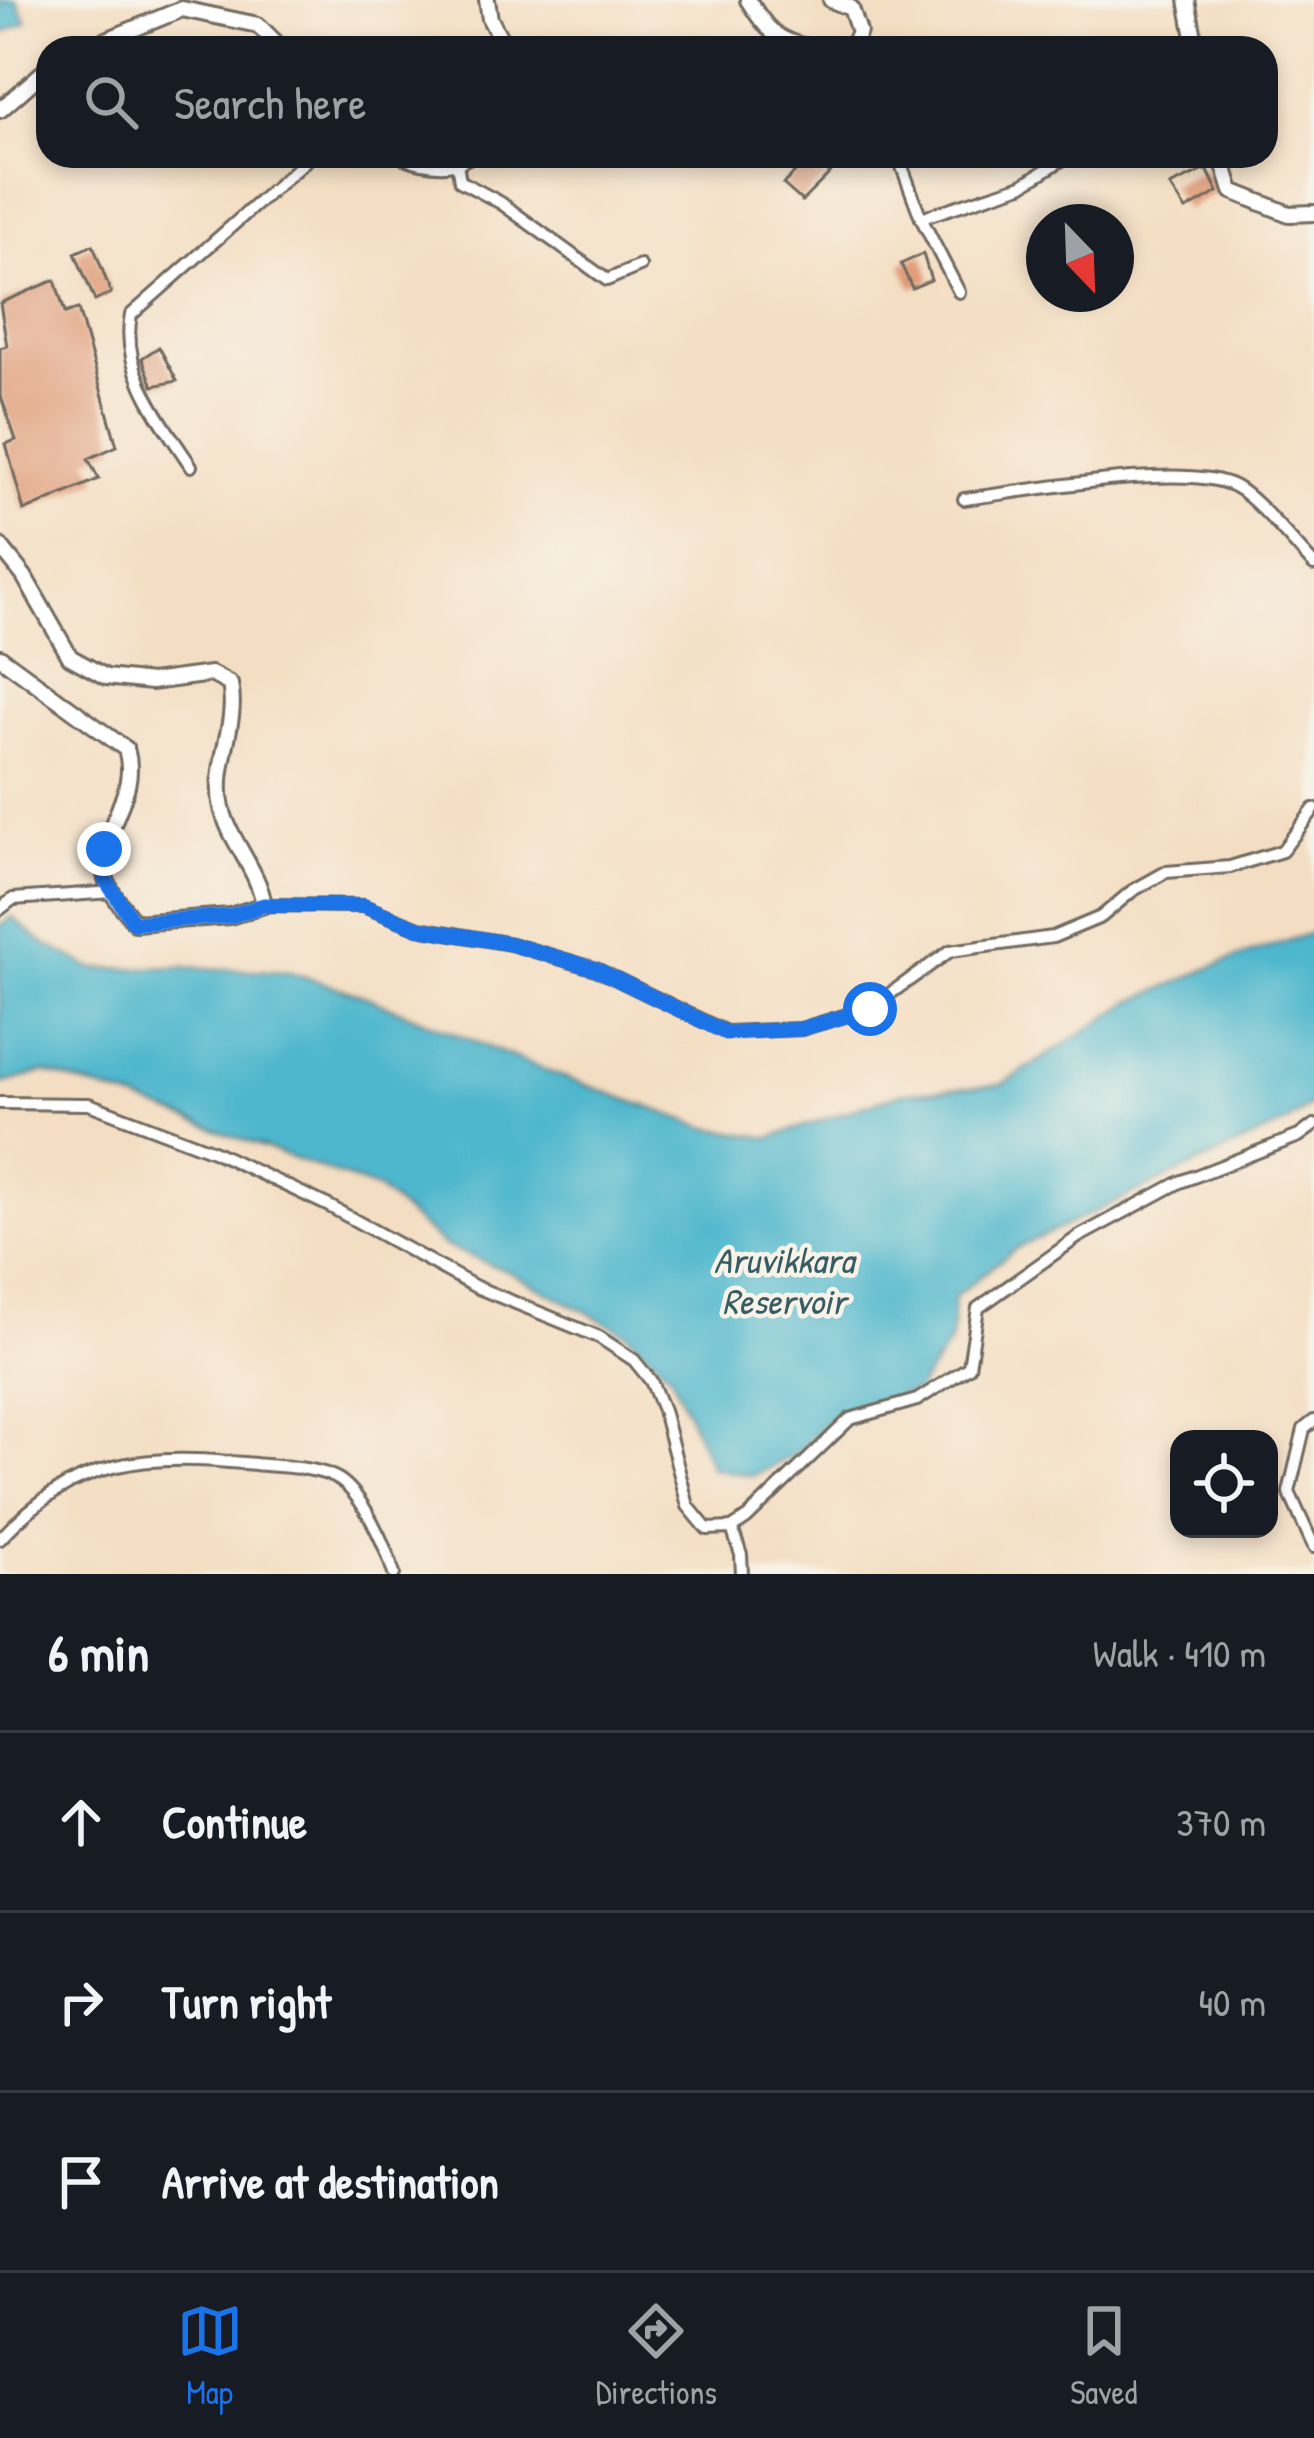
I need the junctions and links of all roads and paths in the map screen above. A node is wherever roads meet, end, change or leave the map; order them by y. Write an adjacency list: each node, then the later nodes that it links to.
1 (487, 0): 7 (street)
2 (748, 0): 8 (street)
3 (831, 0): 9 (street)
4 (1187, 0): 10 (street)
5 (117, 36): 6 (street)
6 (269, 36)
7 (499, 36)
8 (776, 36)
9 (857, 36)
10 (1194, 36)
11 (36, 78): 12 (street)
12 (0, 110)
13 (297, 168): 22 (street)
14 (461, 168): 20 (street)
15 (902, 168): 19 (street)
16 (1049, 168): 19 (street)
17 (1225, 168): 18 (street)
18 (1314, 213)
19 (921, 218): 21 (street)
20 (640, 266)
21 (959, 292)
22 (191, 466)
23 (964, 499): 25 (street)
24 (0, 546): 29 (street)
25 (1314, 565)
26 (0, 657): 28 (street)
27 (1314, 809): 29 (street)
28 (113, 892): 29 (street); 30 (street)
29 (264, 905)
30 (0, 909)
31 (0, 1103): 34 (street)
32 (1314, 1125): 34 (street)
33 (1314, 1421): 36 (street)
34 (732, 1528): 38 (street)
35 (0, 1539): 37 (street)
36 (1314, 1547)
37 (394, 1574)
38 (742, 1574)

